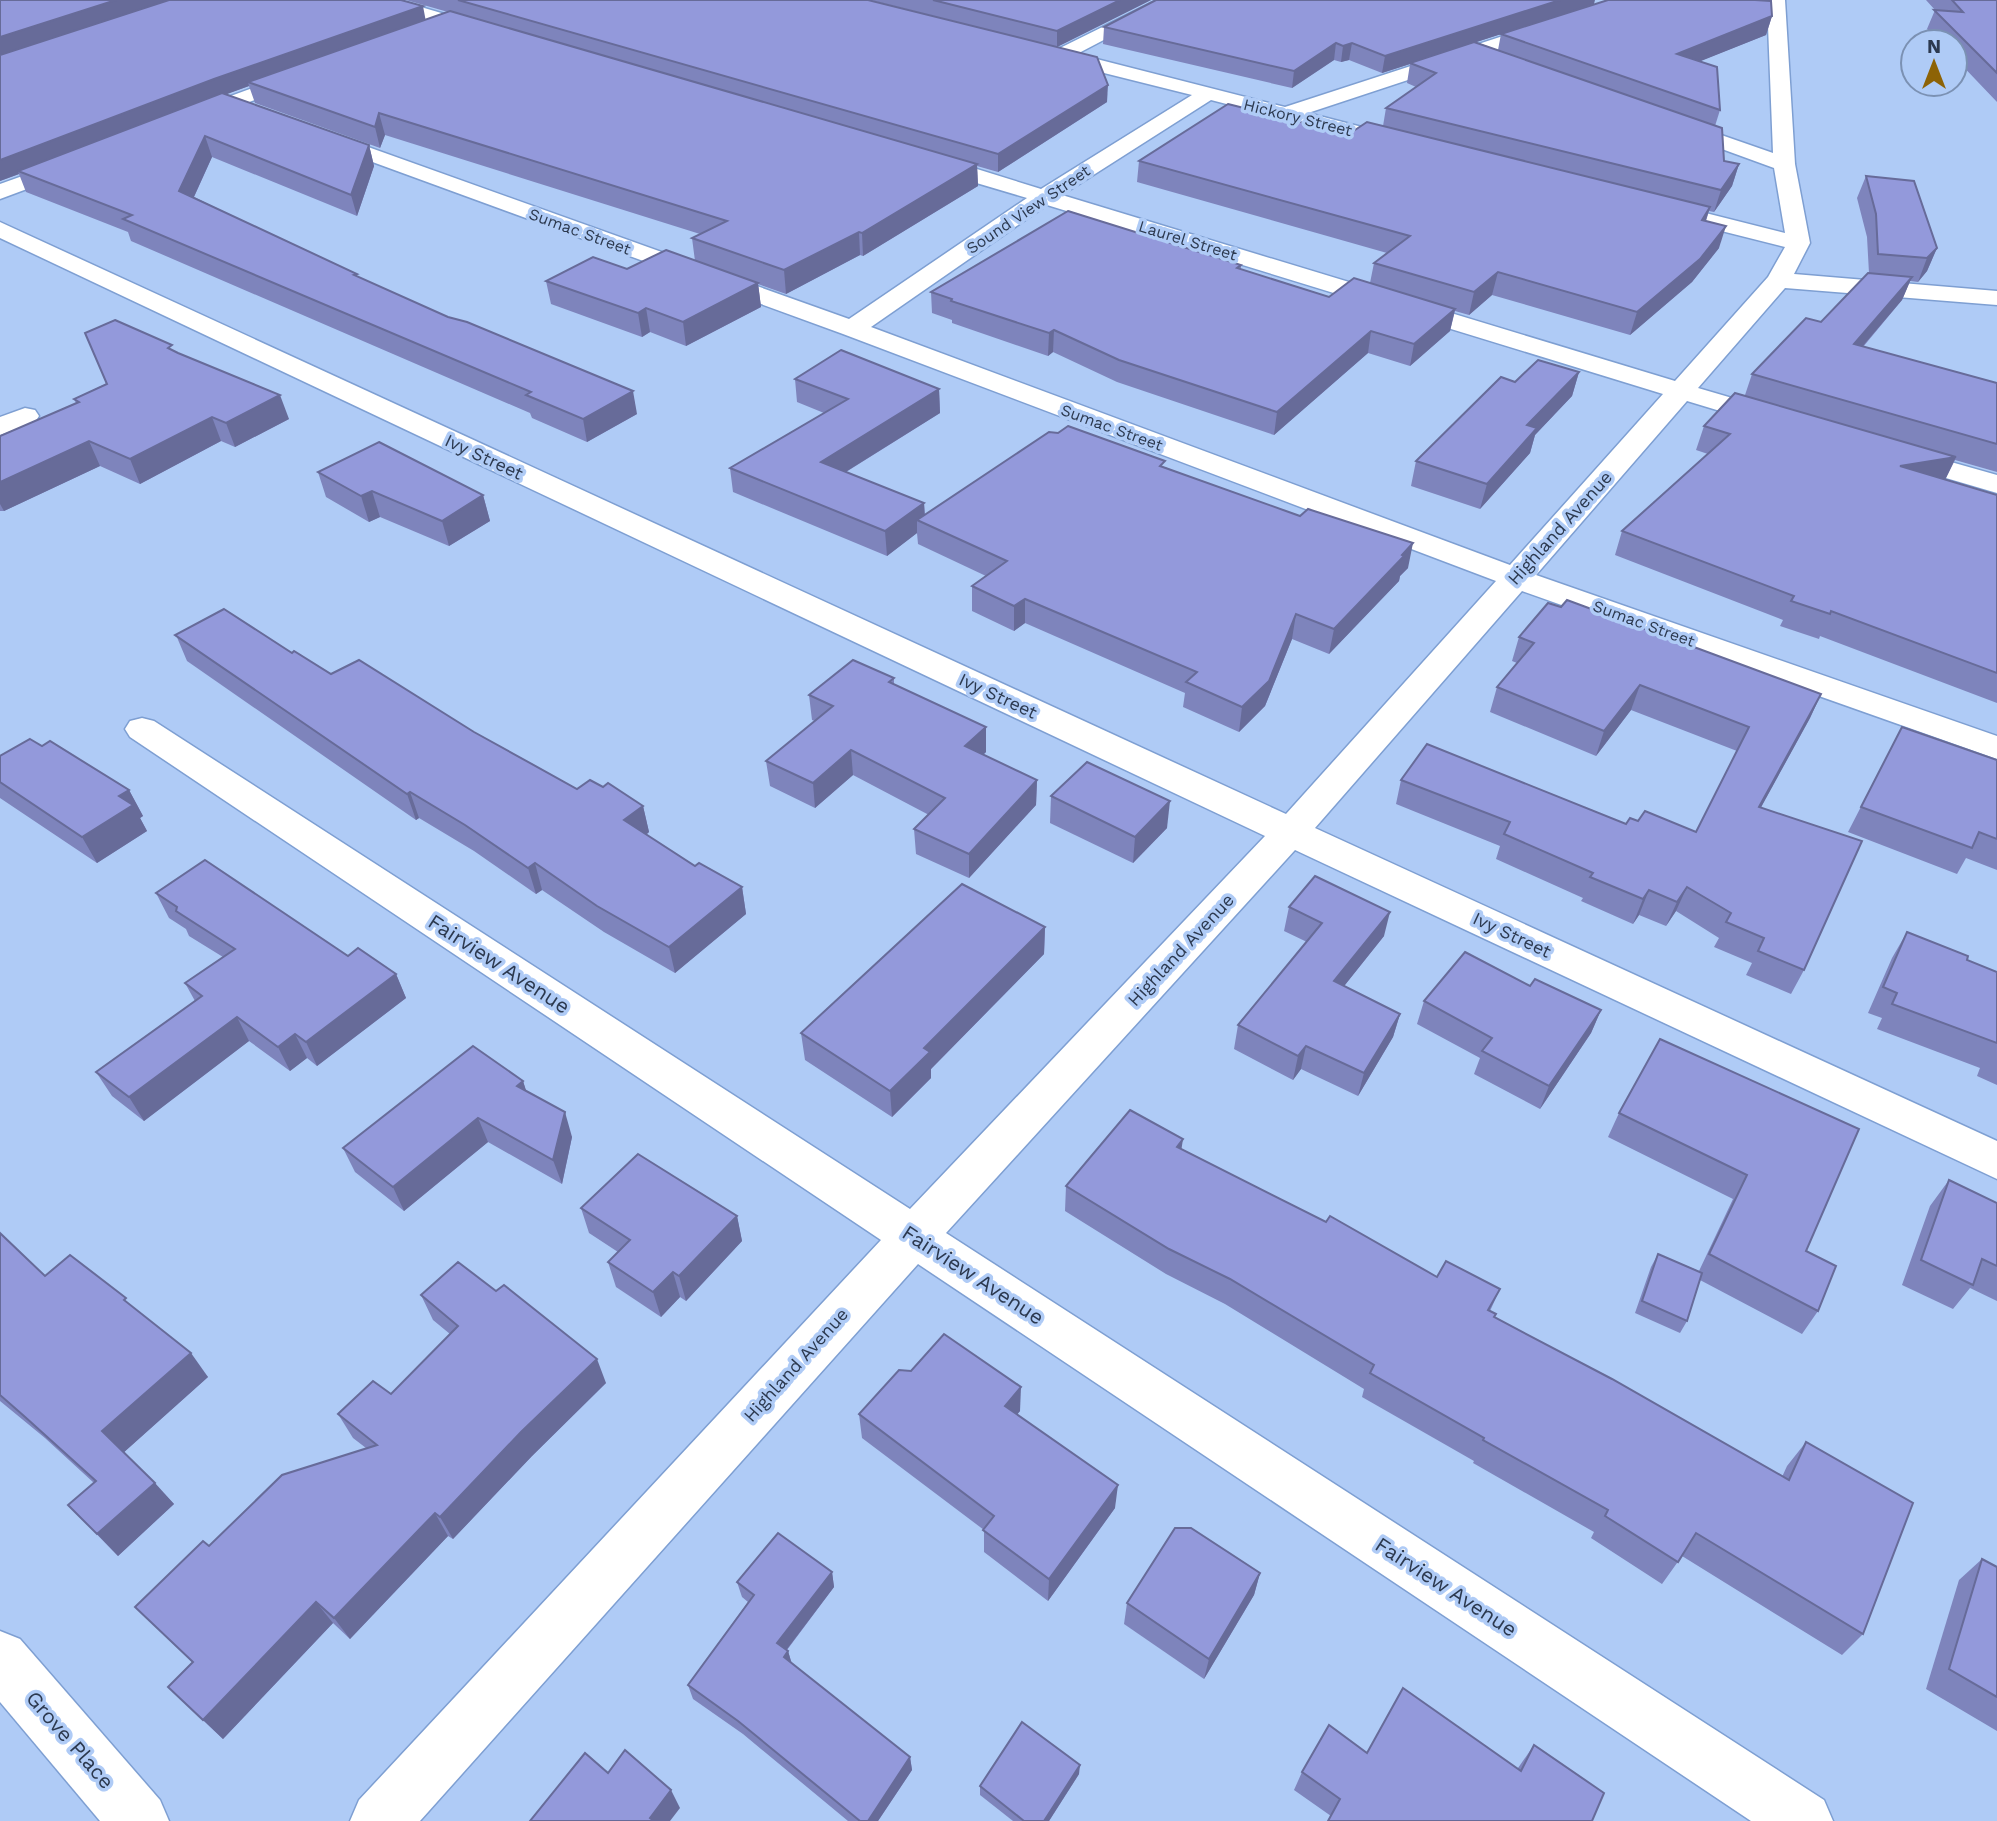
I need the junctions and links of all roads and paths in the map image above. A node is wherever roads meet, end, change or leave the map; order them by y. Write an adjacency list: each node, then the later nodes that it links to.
1 (378, 0): 5 (street)
2 (1171, 0): 10 (street)
3 (1632, 0): 9 (street)
4 (1776, 0): 23 (street)
5 (453, 22): 6 (street); 7 (street)
6 (424, 33)
7 (506, 38)
8 (1034, 49): 10 (street, Hickory Street)
9 (1470, 53): 11 (street); 15 (street)
10 (1059, 56): 13 (street, Hickory Street)
11 (1496, 62)
12 (319, 70): 14 (street)
13 (1208, 94): 15 (street, Hickory Street); 25 (street, Sound View Street)
14 (228, 103): 16 (street); 18 (street)
15 (1285, 114): 20 (street, Hickory Street)
16 (267, 117)
17 (1653, 118): 23 (street)
18 (177, 123)
19 (293, 127): 31 (street, Sumac Street)
20 (1420, 148)
21 (901, 153): 25 (street, Laurel Street)
22 (89, 157): 24 (street)
23 (1784, 164): 28 (street)
24 (0, 192)
25 (1045, 196): 31 (street, Sound View Street); 32 (street, Laurel Street)
26 (1636, 202): 28 (street)
27 (0, 229): 39 (street, Ivy Street)
28 (1798, 243): 29 (street, Highland Avenue)
29 (1779, 280): 30 (street); 32 (street, Highland Avenue)
30 (1997, 298)
31 (852, 329): 36 (street, Sumac Street)
32 (1680, 391): 33 (street, Laurel Street); 36 (street, Highland Avenue)
33 (1799, 426)
34 (1878, 450): 35 (street)
35 (1997, 484)
36 (1516, 578): 38 (street, Sumac Street); 39 (street, Highland Avenue)
37 (142, 729): 41 (street, Fairview Avenue)
38 (1997, 748)
39 (1291, 832): 40 (street, Ivy Street); 41 (street, Highland Avenue)
40 (1997, 1161)
41 (914, 1236): 44 (street, Highland Avenue); 45 (street, Fairview Avenue)
42 (0, 1660): 43 (street, Grove Place)
43 (139, 1821)
44 (380, 1821)
45 (1803, 1821)

